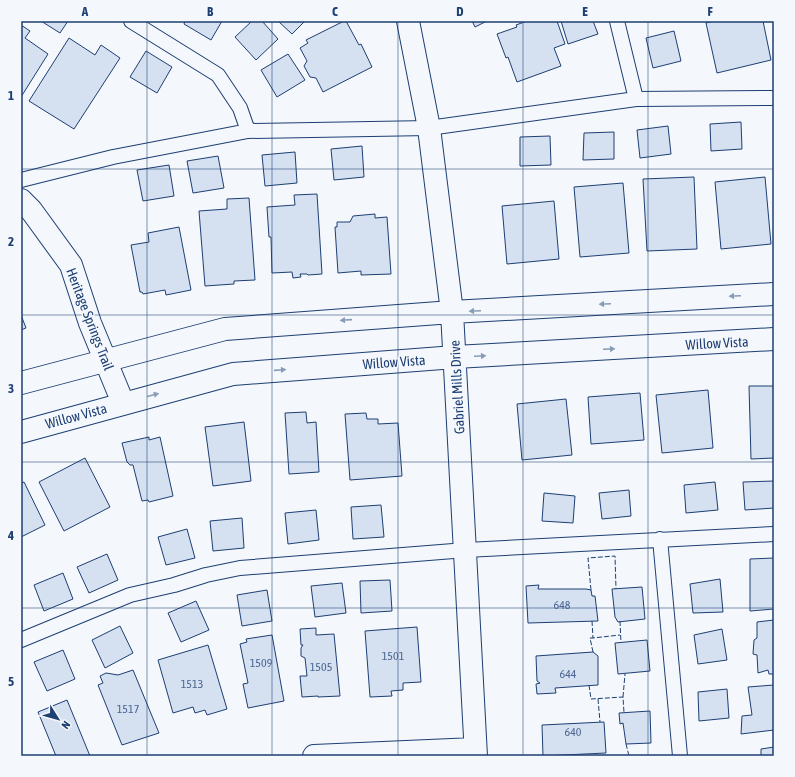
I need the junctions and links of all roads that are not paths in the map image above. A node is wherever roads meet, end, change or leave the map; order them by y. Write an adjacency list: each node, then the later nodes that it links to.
1 (131, 21): 7 (lane)
2 (408, 21): 6 (street, Gabriel Mills Drive)
3 (617, 21): 5 (lane)
4 (774, 98): 5 (lane)
5 (636, 99): 6 (lane)
6 (430, 128): 7 (lane); 11 (street, Gabriel Mills Drive)
7 (248, 131): 8 (lane)
8 (21, 180)
9 (21, 200): 14 (street, Heritage Springs Trail)
10 (774, 294): 11 (street, one-way to 11)
11 (452, 312): 13 (street, Gabriel Mills Drive); 14 (street, one-way to 14)
12 (774, 339): 13 (street, Willow Vista, one-way to 12)
13 (455, 357): 16 (street, Willow Vista, one-way to 13); 20 (street, Gabriel Mills Drive)
14 (106, 361): 15 (street); 16 (street, Heritage Springs Trail)
15 (21, 383)
16 (123, 403): 17 (street, Willow Vista)
17 (21, 432)
18 (774, 534): 19 (lane)
19 (660, 539): 20 (lane); 24 (lane)
20 (466, 550): 21 (lane); 22 (street, Gabriel Mills Drive)
21 (21, 640)
22 (475, 752): 23 (street)
23 (314, 756)
24 (680, 756)

